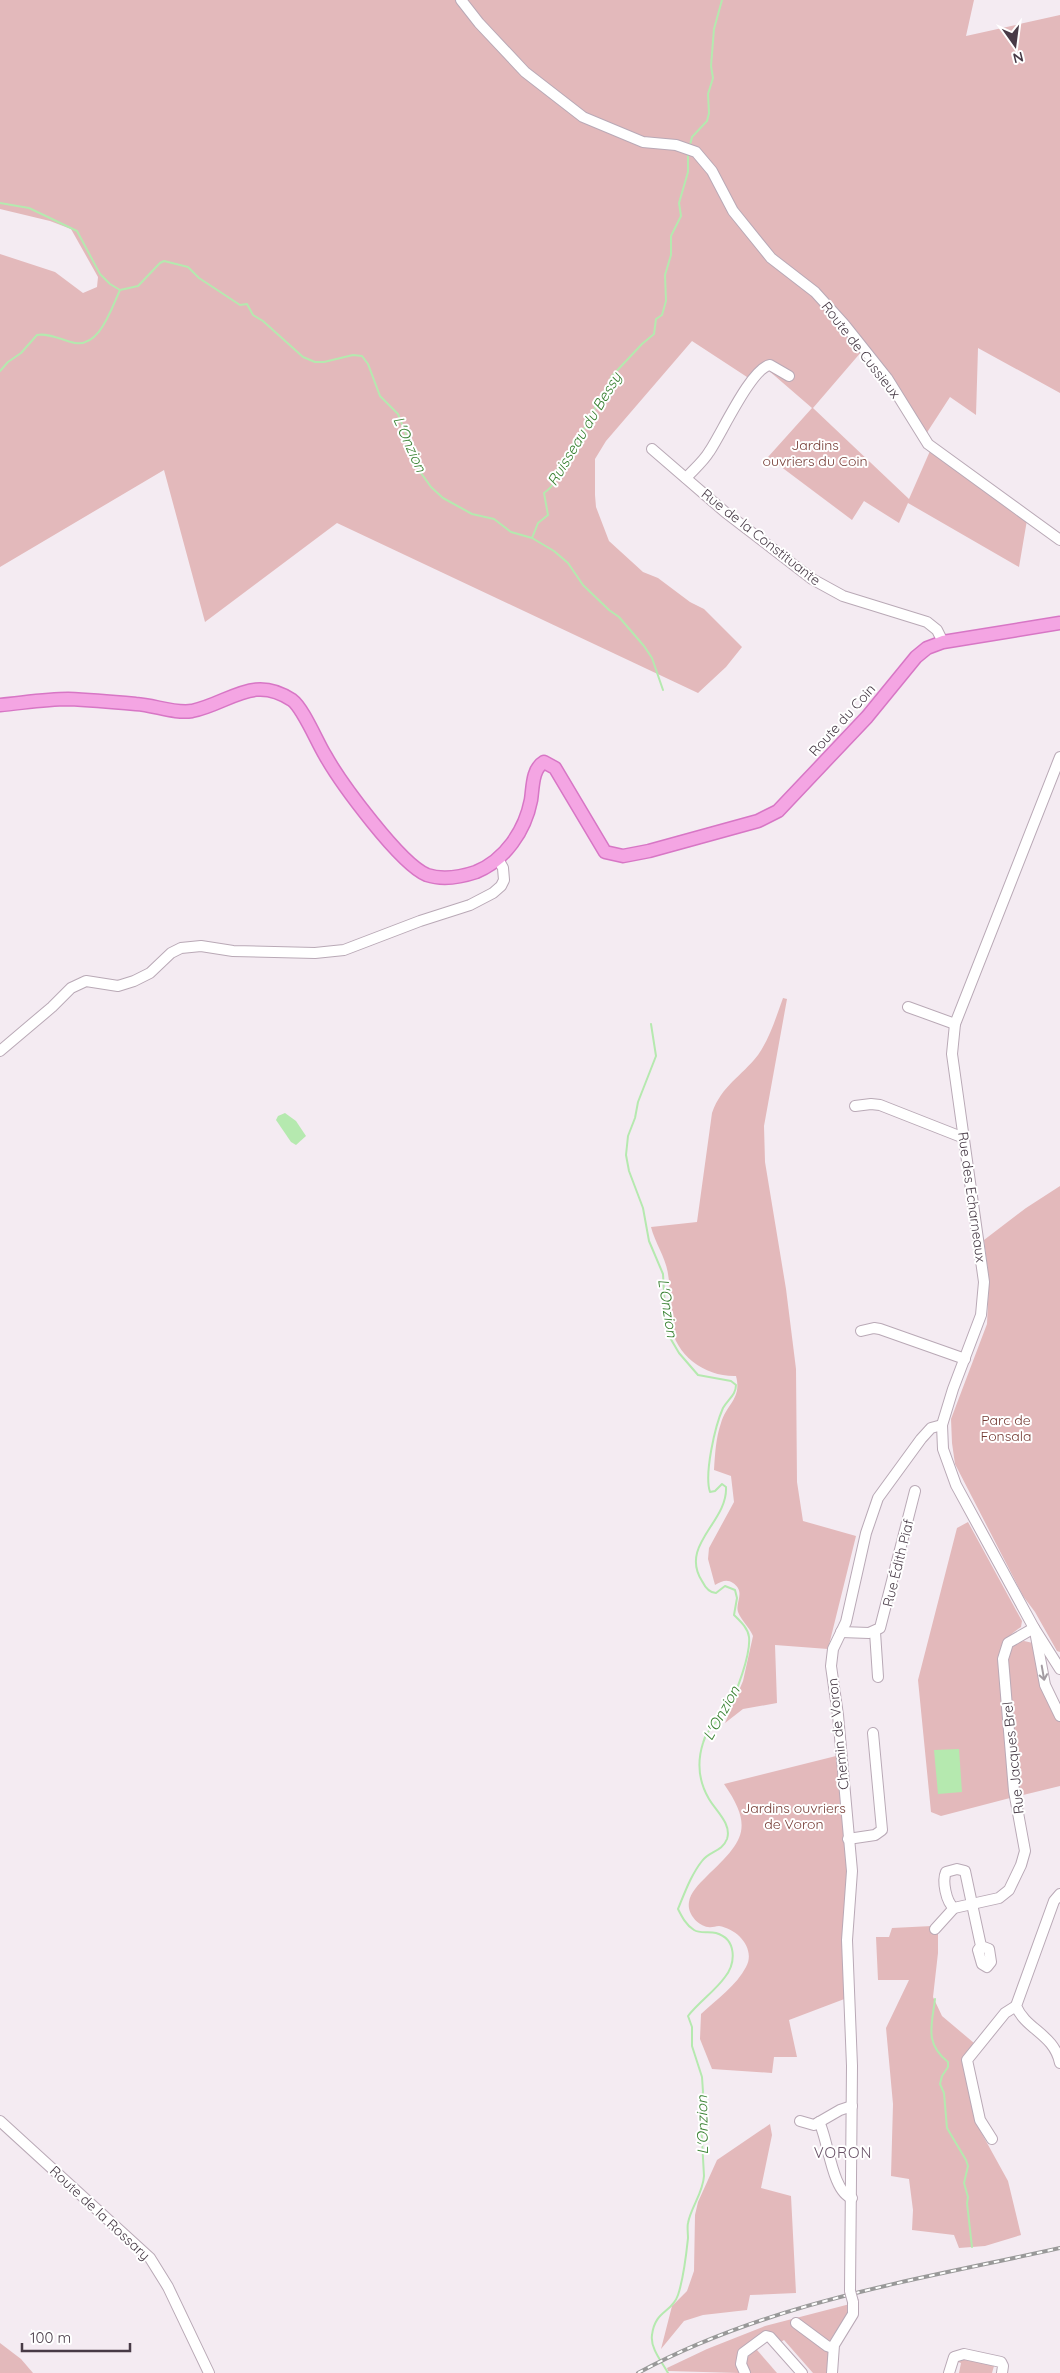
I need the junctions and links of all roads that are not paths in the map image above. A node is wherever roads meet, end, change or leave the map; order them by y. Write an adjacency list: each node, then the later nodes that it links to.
1 (461, 0): 5 (street, Route de Cussieux)
2 (789, 376): 4 (street)
3 (652, 449): 4 (street, Rue de la Constituante)
4 (686, 478): 7 (street, Rue de la Constituante)
5 (1060, 540)
6 (1060, 623): 7 (main road, Route du Coin)
7 (943, 642): 10 (main road, Route du Coin)
8 (0, 705): 10 (main road)
9 (1060, 757): 12 (street, Rue des Echarneaux)
10 (498, 858): 13 (street)
11 (908, 1007): 12 (street)
12 (955, 1024): 15 (street, Rue des Echarneaux)
13 (0, 1051)
14 (855, 1106): 15 (street)
15 (964, 1138): 17 (street, Rue des Echarneaux)
16 (861, 1331): 17 (street)
17 (965, 1359): 18 (street, Rue des Echarneaux)
18 (942, 1425): 20 (street, Rue des Echarneaux); 21 (street, Chemin de Voron)
19 (915, 1492): 22 (street, Rue Édith Piaf)
20 (1034, 1628): 23 (street, Rue des Echarneaux); 25 (street, Rue des Echarneaux, one-way to 25); 29 (street, Rue Jacques Brel)
21 (841, 1632): 22 (street); 27 (street, Chemin de Voron)
22 (875, 1632): 24 (street, Rue Édith Piaf)
23 (1058, 1663)
24 (878, 1677)
25 (1060, 1716)
26 (873, 1733): 27 (street)
27 (848, 1839): 36 (street, Chemin de Voron)
28 (1060, 1894): 33 (street)
29 (972, 1904): 30 (street, Rue Jacques Brel); 30 (street); 32 (street)
30 (954, 1908): 31 (street)
31 (935, 1929)
32 (981, 1946)
33 (1016, 2006): 34 (street); 40 (street)
34 (1058, 2048): 35 (street)
35 (1060, 2063)
36 (852, 2106): 39 (street); 41 (street, Chemin de Voron)
37 (0, 2120): 44 (street, Route de la Rossary)
38 (800, 2121): 39 (street)
39 (819, 2122): 41 (street)
40 (992, 2139)
41 (852, 2198): 43 (street, Chemin de Voron, bridge)
42 (796, 2323): 43 (street)
43 (833, 2348): 47 (street)
44 (208, 2373)
45 (745, 2373): 46 (street)
46 (802, 2373)
47 (832, 2373)
48 (949, 2373): 49 (street)
49 (1002, 2373)

